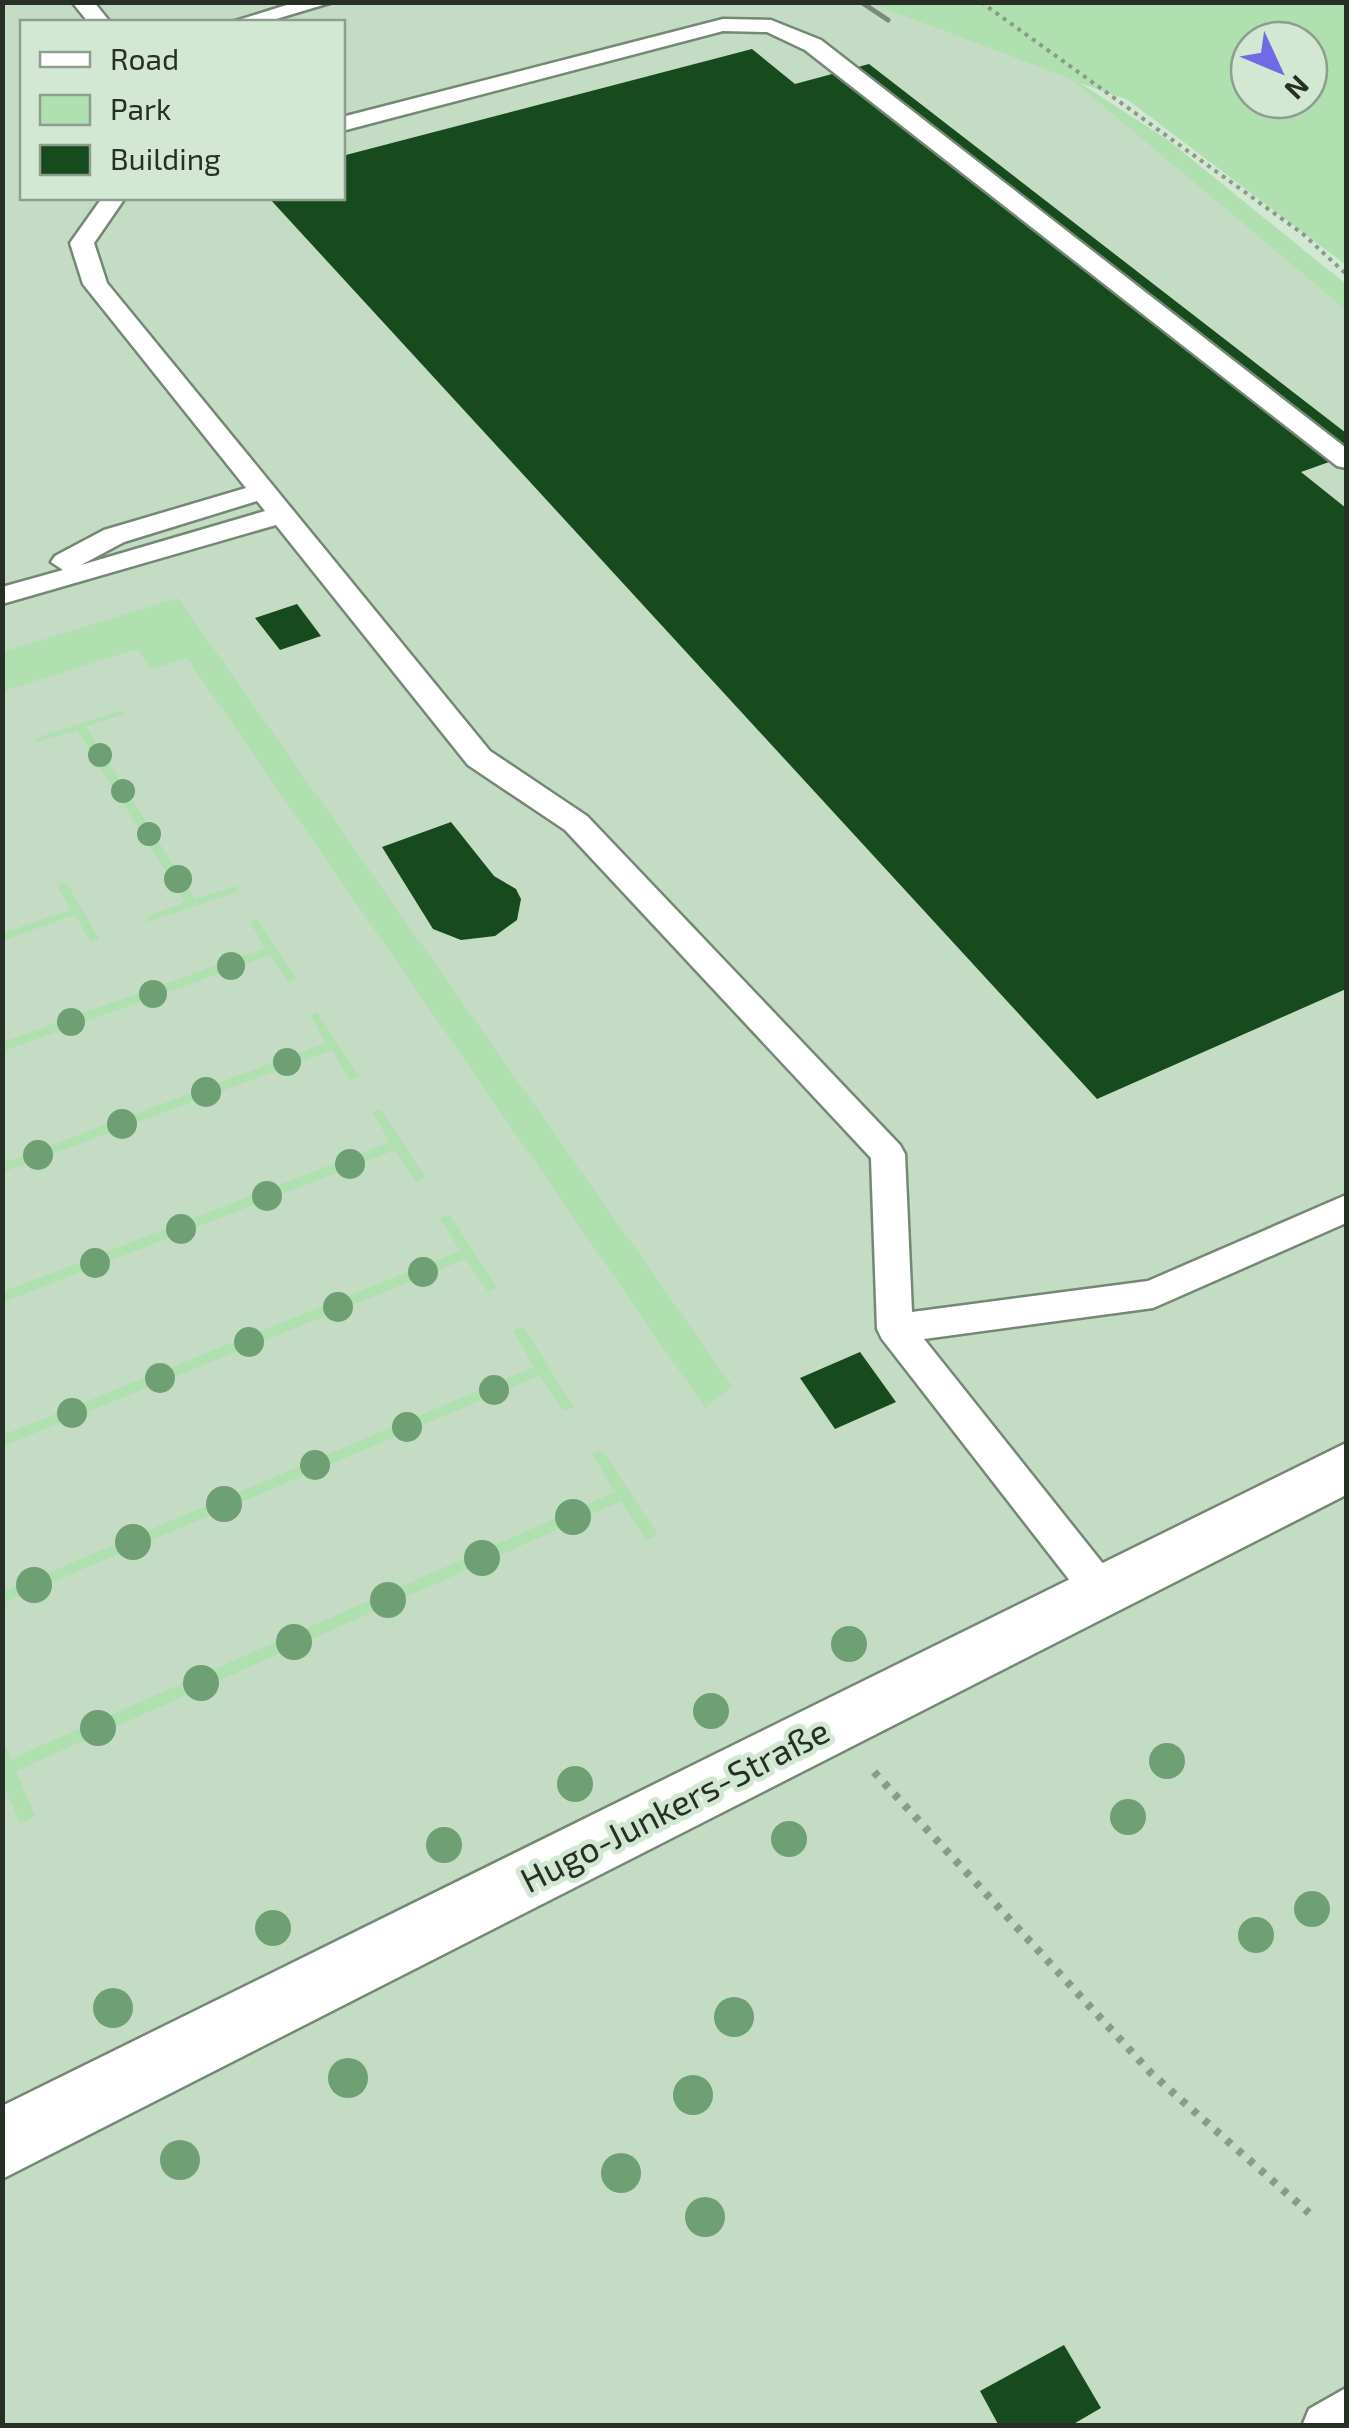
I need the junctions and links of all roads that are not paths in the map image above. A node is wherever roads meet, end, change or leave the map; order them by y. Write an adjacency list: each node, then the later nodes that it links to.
1 (323, 2): 2 (lane)
2 (252, 20)
3 (345, 123): 5 (lane)
4 (111, 200): 6 (lane)
5 (1346, 460)
6 (263, 491): 7 (lane); 7 (lane)
7 (282, 515): 9 (lane)
8 (1346, 1208): 9 (lane)
9 (896, 1329): 11 (lane)
10 (1346, 1468): 11 (street, Hugo-Junkers-Straße)
11 (1102, 1592): 12 (street, Hugo-Junkers-Straße)
12 (2, 2144)
13 (1346, 2412): 14 (lane)
14 (1326, 2426)

